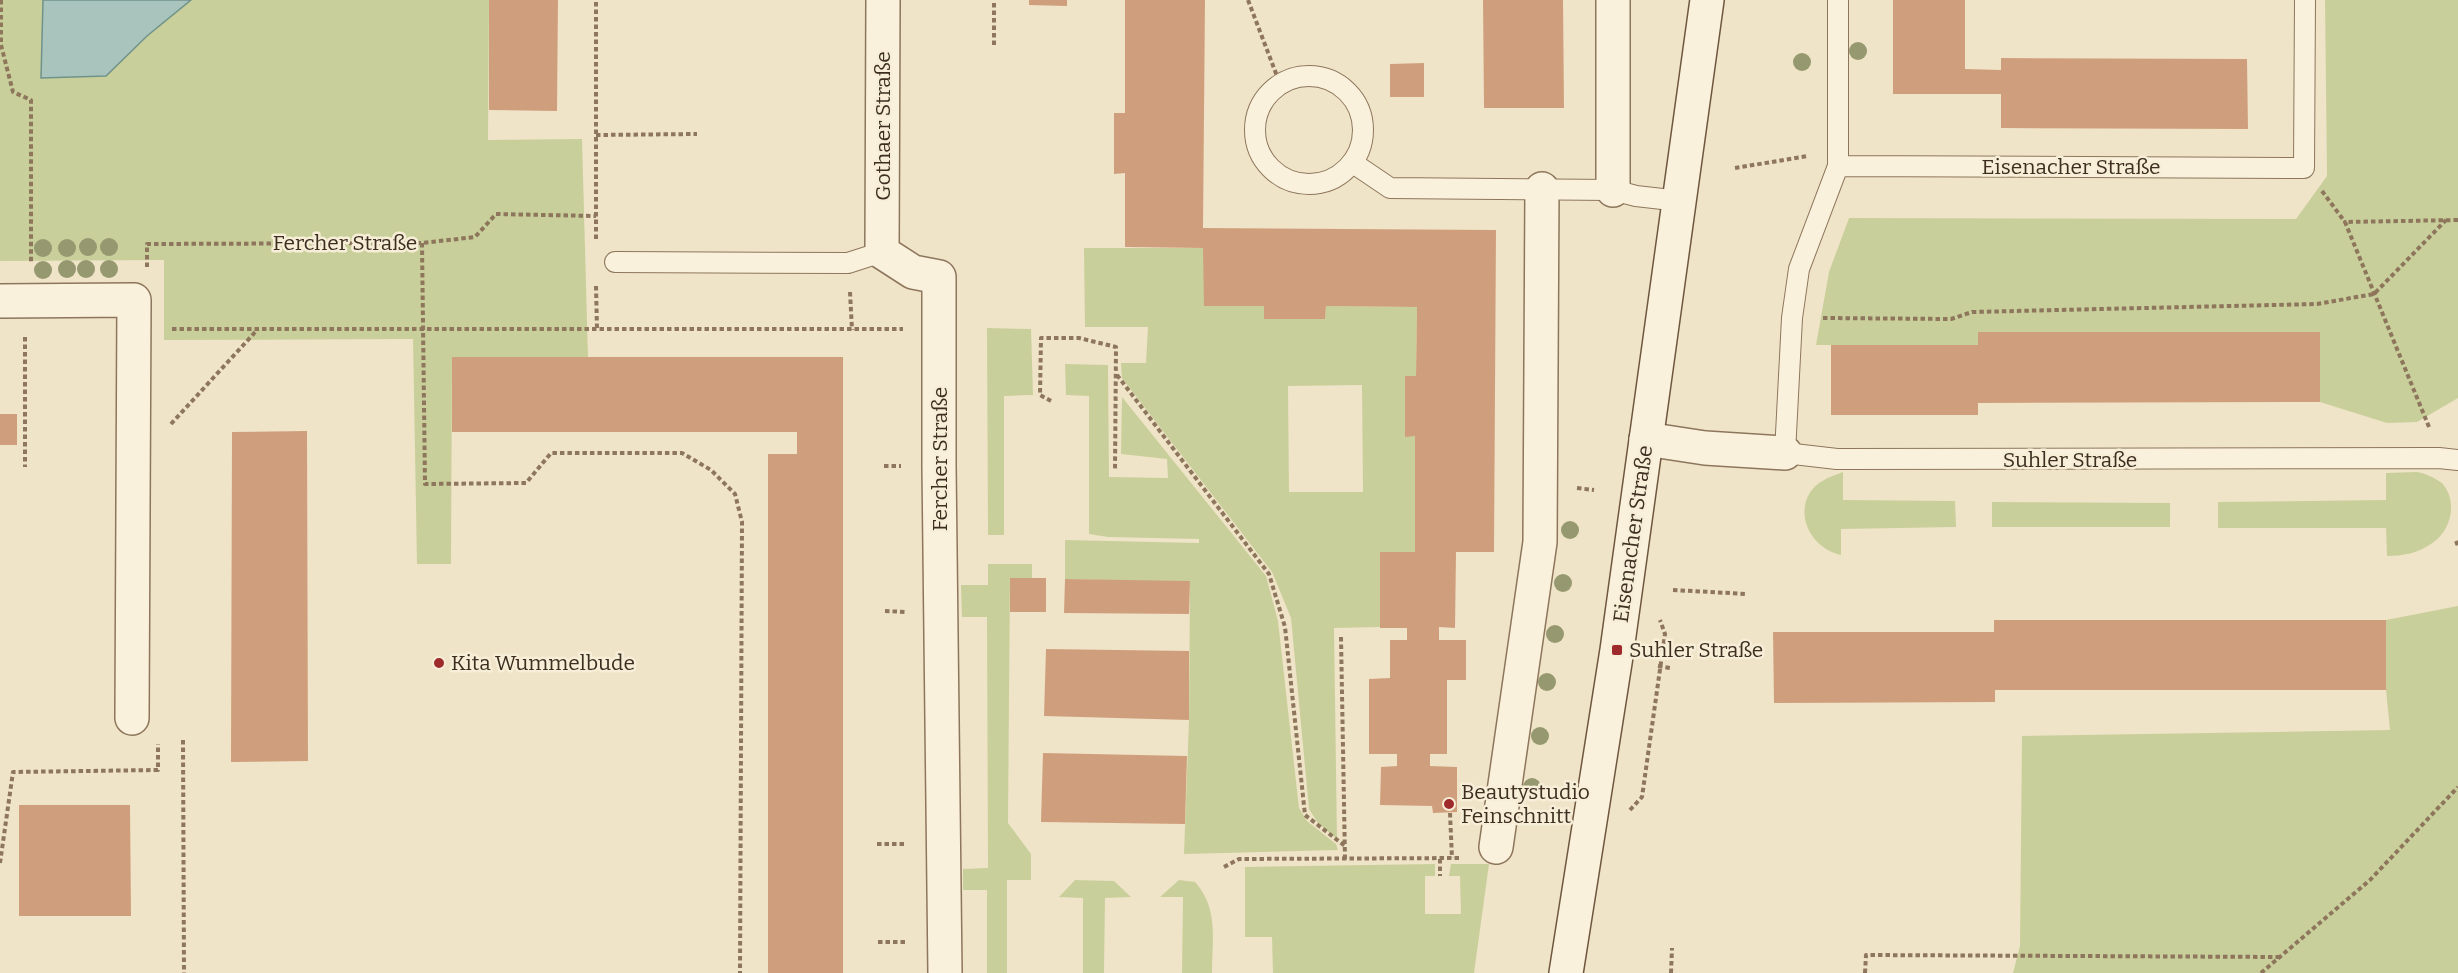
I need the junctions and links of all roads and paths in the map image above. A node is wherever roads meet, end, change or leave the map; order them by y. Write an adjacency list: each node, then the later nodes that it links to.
1 (1, 0): 31 (path)
2 (597, 0): 13 (path)
3 (883, 0): 27 (street, Gothaer Straße)
4 (994, 0): 10 (path)
5 (1248, 0): 11 (path)
6 (1613, 0): 19 (street)
7 (1707, 0): 20 (street, Eisenacher Straße)
8 (1838, 0): 14 (lane)
9 (2305, 0): 17 (lane)
10 (994, 45)
11 (1280, 84): 15 (lane); 15 (lane)
12 (697, 134): 13 (path)
13 (596, 135): 21 (path)
14 (1838, 158): 16 (path); 17 (lane, Eisenacher Straße); 33 (lane)
15 (1353, 163): 18 (lane)
16 (1735, 168)
17 (2304, 168): 24 (path)
18 (1542, 189): 19 (lane); 58 (street)
19 (1613, 190): 20 (lane)
20 (1680, 201): 42 (street, Eisenacher Straße)
21 (596, 216): 25 (path, Fercher Straße); 26 (path)
22 (2446, 220): 23 (path); 24 (path); 30 (path)
23 (2458, 220)
24 (2345, 222): 30 (path)
25 (422, 243): 32 (path, Fercher Straße); 36 (path)
26 (596, 250)
27 (882, 252): 28 (lane); 34 (street, Fercher Straße)
28 (615, 261)
29 (596, 284): 37 (path)
30 (2374, 294): 33 (path); 40 (path)
31 (19, 301): 32 (street); 45 (path)
32 (134, 314): 35 (path); 41 (street)
33 (1792, 318): 43 (lane)
34 (940, 328): 37 (path); 73 (street, Fercher Straße)
35 (258, 329): 36 (path); 41 (path)
36 (424, 329): 37 (path); 72 (path)
37 (597, 329)
38 (1117, 375): 39 (path); 46 (path); 57 (path)
39 (1051, 401)
40 (2426, 420)
41 (133, 431): 50 (street)
42 (1646, 439): 43 (street, Suhler Straße); 74 (street, Eisenacher Straße)
43 (1785, 453): 44 (lane, Suhler Straße)
44 (2458, 460)
45 (25, 467)
46 (1115, 471)
47 (1673, 590): 48 (path)
48 (1747, 594)
49 (1341, 637): 57 (path)
50 (132, 718)
51 (183, 740): 71 (path)
52 (158, 770): 59 (path)
53 (2458, 787): 70 (path)
54 (1450, 813): 60 (path)
55 (878, 844): 56 (path)
56 (900, 844)
57 (1345, 846): 63 (path)
58 (1497, 847)
59 (0, 852): 64 (path)
60 (1452, 858): 61 (path); 62 (path)
61 (1463, 858)
62 (1440, 859): 63 (path); 66 (path)
63 (1345, 860): 65 (path)
64 (0, 863)
65 (1224, 867)
66 (1440, 876)
67 (878, 942): 68 (path)
68 (902, 942)
69 (1672, 948): 75 (path)
70 (2282, 957): 76 (path); 77 (path)
71 (184, 973)
72 (740, 973)
73 (945, 973)
74 (1566, 973)
75 (1671, 973)
76 (1865, 973)
77 (2260, 973)

